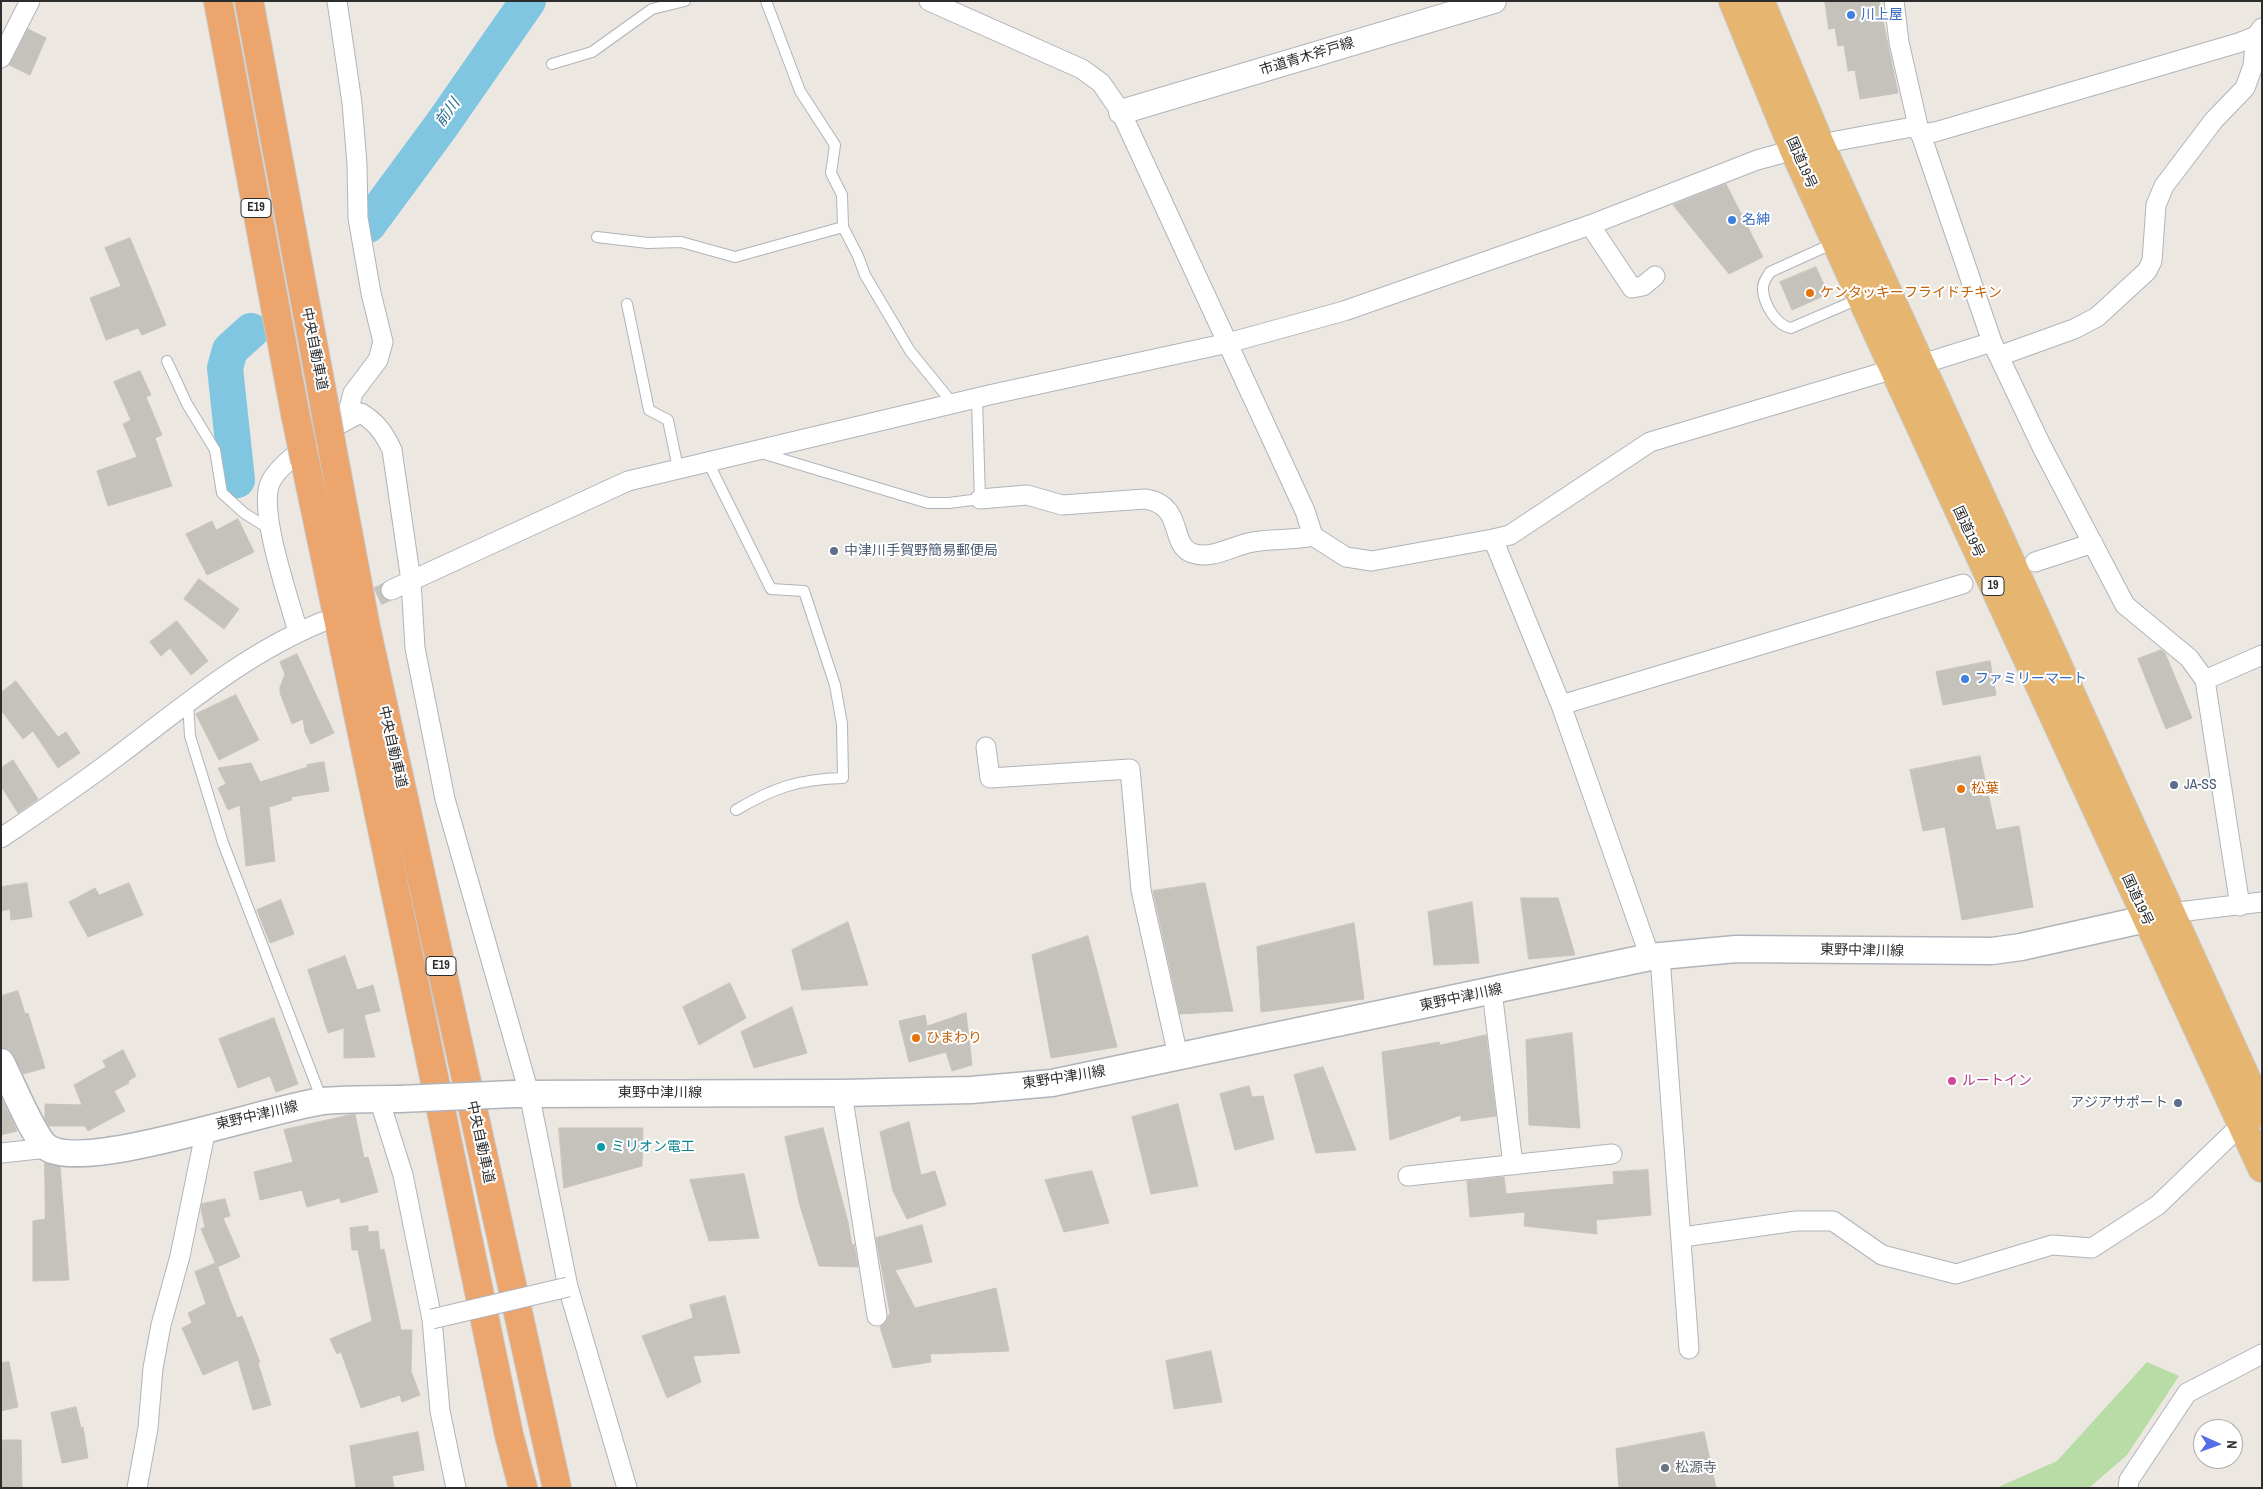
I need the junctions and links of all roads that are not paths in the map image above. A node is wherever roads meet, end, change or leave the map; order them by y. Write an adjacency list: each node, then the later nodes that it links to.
1 (30, 1): 14 (street)
2 (218, 1): 82 (highway, 中央自動車道 / E19, bridge)
3 (249, 1): 33 (highway, 中央自動車道 / E19, bridge)
4 (337, 1): 33 (street)
5 (685, 1): 15 (lane)
6 (766, 1): 20 (lane)
7 (929, 1): 12 (street)
8 (1494, 1): 16 (street, 市道青木斧戸線)
9 (1733, 1): 18 (highway, 国道19号 / 19)
10 (1760, 1): 18 (highway, 国道19号 / 19)
11 (1894, 1): 17 (street)
12 (964, 8): 16 (street)
13 (2259, 32): 17 (street); 27 (street)
14 (1, 58)
15 (552, 64)
16 (1121, 112): 26 (street)
17 (1919, 130): 18 (street); 27 (street)
18 (1807, 147): 19 (street); 22 (highway, 国道19号 / 19); 29 (highway, 国道19号 / 19)
19 (1590, 225): 23 (street); 26 (street)
20 (842, 227): 21 (lane); 32 (lane)
21 (597, 237)
22 (1837, 242): 24 (highway, 国道19号 / 19); 24 (lane)
23 (1655, 276)
24 (1862, 298): 30 (highway, 国道19号 / 19)
25 (627, 304): 36 (lane)
26 (1228, 343): 31 (street); 39 (street)
27 (1996, 349): 29 (street); 41 (street)
28 (167, 361): 38 (lane)
29 (1922, 364): 57 (highway, 国道19号 / 19)
30 (1894, 369): 40 (street); 57 (highway, 国道19号 / 19)
31 (977, 399): 32 (street); 37 (lane)
32 (954, 405): 34 (street)
33 (338, 431): 38 (street); 43 (street); 83 (highway, 中央自動車道 / E19)
34 (758, 452): 35 (street); 37 (lane)
35 (708, 462): 36 (street); 53 (lane)
36 (678, 468): 43 (street)
37 (980, 500): 39 (street)
38 (271, 530): 47 (street)
39 (1313, 536): 40 (street)
40 (1494, 540): 51 (street)
41 (2092, 543): 42 (street); 49 (street)
42 (2034, 562)
43 (411, 581): 45 (street); 63 (street)
44 (1963, 584): 51 (street)
45 (391, 590)
46 (322, 622): 47 (street)
47 (298, 632): 50 (street)
48 (2262, 655): 49 (street)
49 (2205, 680): 56 (street)
50 (188, 702): 54 (street); 65 (lane)
51 (1561, 705): 58 (street)
52 (986, 746): 60 (street)
53 (736, 810)
54 (1, 838)
55 (2262, 902): 56 (street)
56 (2240, 906): 57 (street)
57 (2158, 916): 58 (main road, 東野中津川線); 66 (highway, 国道19号 / 19)
58 (1655, 957): 59 (main road, 東野中津川線); 74 (street)
59 (1492, 991): 60 (main road, 東野中津川線); 71 (street)
60 (1178, 1056): 62 (main road, 東野中津川線)
61 (1, 1062): 68 (main road)
62 (842, 1092): 63 (main road, 東野中津川線); 76 (street)
63 (522, 1093): 64 (main road, 東野中津川線, bridge); 75 (street)
64 (389, 1099): 65 (main road, 東野中津川線); 77 (street)
65 (322, 1101): 67 (main road, 東野中津川線)
66 (2252, 1119): 72 (highway, 国道19号 / 19); 74 (street)
67 (206, 1128): 68 (main road, 東野中津川線); 80 (street)
68 (48, 1148): 69 (street)
69 (1, 1153)
70 (1612, 1154): 71 (street)
71 (1513, 1165): 73 (street)
72 (2262, 1168)
73 (1408, 1176)
74 (1682, 1238): 78 (street)
75 (568, 1286): 77 (street, bridge); 84 (street)
76 (877, 1316)
77 (432, 1319): 81 (street)
78 (1689, 1349)
79 (2262, 1354): 85 (street)
80 (137, 1488)
81 (456, 1488)
82 (523, 1488)
83 (557, 1488)
84 (627, 1488)
85 (2128, 1488)

